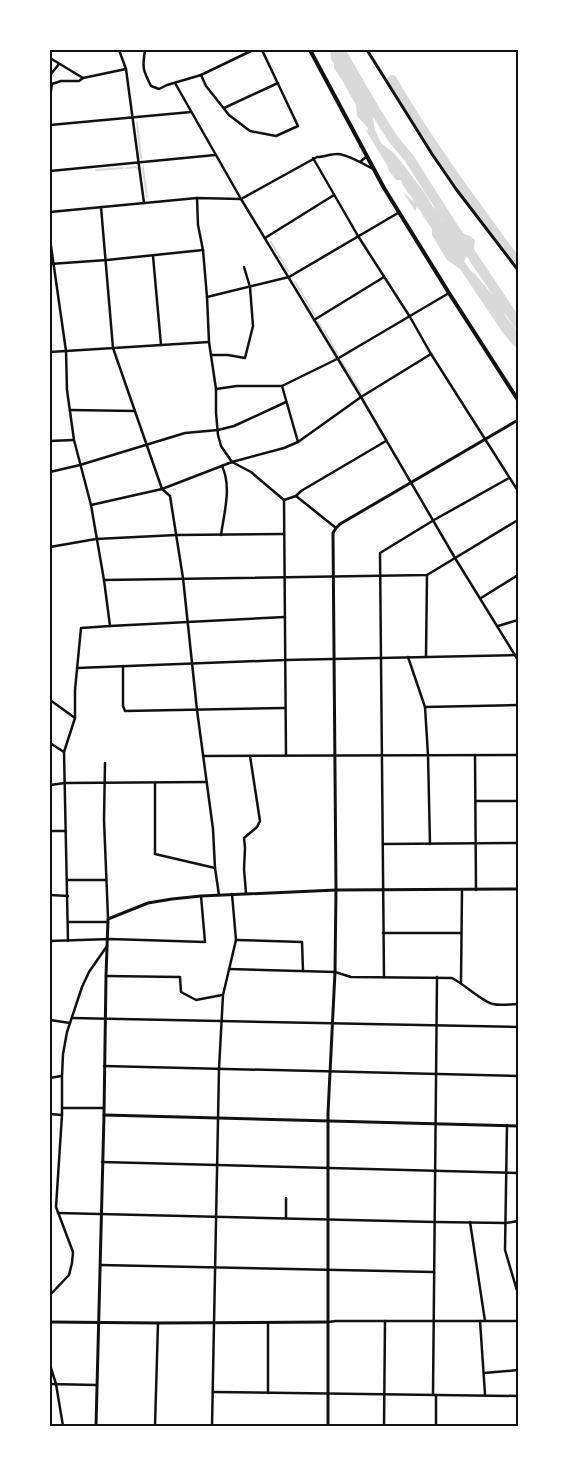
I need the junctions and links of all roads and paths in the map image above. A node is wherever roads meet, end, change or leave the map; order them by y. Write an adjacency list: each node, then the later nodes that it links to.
1 (119, 50): 9 (street)
2 (145, 50): 13 (street)
3 (253, 50): 10 (street)
4 (262, 50): 14 (street)
5 (310, 50): 21 (main road)
6 (367, 50): 42 (street)
7 (50, 58): 8 (street)
8 (59, 64): 11 (street); 12 (street)
9 (126, 69): 11 (street); 18 (street)
10 (201, 75): 13 (street); 16 (street)
11 (83, 78): 12 (street)
12 (51, 81): 15 (street)
13 (175, 83): 17 (street)
14 (278, 83): 16 (street); 16 (street)
15 (50, 97)
16 (224, 108)
17 (191, 112): 18 (street); 20 (street)
18 (132, 118): 19 (street); 24 (street)
19 (50, 125)
20 (215, 155): 24 (street); 29 (street)
21 (366, 157): 23 (street); 25 (main road)
22 (313, 158): 23 (street); 27 (street); 29 (street)
23 (360, 162): 25 (street)
24 (138, 163): 26 (street); 30 (street)
25 (373, 169): 33 (main road)
26 (50, 172)
27 (334, 195): 34 (street); 35 (street)
28 (197, 198): 29 (street); 30 (street); 37 (street)
29 (241, 199): 35 (street)
30 (144, 203): 31 (street)
31 (102, 207): 32 (street); 39 (street)
32 (50, 212)
33 (398, 213): 34 (street); 46 (main road)
34 (358, 236): 43 (street); 44 (street)
35 (265, 238): 43 (street)
36 (50, 239): 40 (street)
37 (203, 250): 38 (street); 47 (street)
38 (153, 256): 39 (street); 51 (street)
39 (107, 260): 40 (street); 52 (street)
40 (51, 263): 53 (street)
41 (244, 267): 45 (street)
42 (518, 270)
43 (289, 277): 45 (street); 49 (street)
44 (384, 277): 48 (street); 49 (street)
45 (250, 287): 47 (street); 56 (street)
46 (449, 293): 48 (street); 61 (main road)
47 (207, 297): 50 (street)
48 (410, 317): 55 (street); 57 (street)
49 (314, 320): 57 (street)
50 (209, 342): 51 (street); 56 (street)
51 (161, 345): 52 (street)
52 (113, 348): 53 (street); 64 (street)
53 (66, 351): 54 (street); 63 (street)
54 (50, 352)
55 (431, 354): 60 (street); 67 (street)
56 (212, 355): 59 (street)
57 (337, 359): 58 (street); 60 (street)
58 (282, 386): 59 (street); 62 (street)
59 (216, 389): 66 (street)
60 (361, 397): 70 (street); 71 (street)
61 (518, 400)
62 (286, 402): 66 (street); 71 (street)
63 (70, 410): 64 (street); 68 (street)
64 (135, 411): 72 (street)
65 (518, 420): 67 (street)
66 (218, 430): 72 (street); 73 (street)
67 (486, 438): 77 (street); 78 (street)
68 (74, 440): 69 (street); 74 (street)
69 (50, 441)
70 (386, 441): 78 (street); 81 (street)
71 (298, 442): 73 (street)
72 (147, 444): 74 (street); 79 (street)
73 (232, 462): 75 (street); 82 (street)
74 (80, 465): 76 (street); 83 (street)
75 (222, 466): 79 (street); 89 (street)
76 (50, 472)
77 (509, 478): 80 (street); 84 (street)
78 (411, 483): 84 (street); 86 (street)
79 (162, 489): 83 (street); 88 (street)
80 (518, 491)
81 (296, 496): 82 (street); 86 (street)
82 (284, 500): 87 (street)
83 (92, 505): 90 (street)
84 (434, 520): 92 (street); 97 (street)
85 (518, 520): 92 (street)
86 (336, 528): 96 (street)
87 (283, 534): 89 (street); 95 (street)
88 (176, 535): 89 (street); 90 (street); 98 (street)
89 (221, 535)
90 (96, 539): 91 (street); 99 (street)
91 (50, 548)
92 (455, 558): 93 (street); 100 (street)
93 (427, 575): 97 (street); 108 (street)
94 (518, 575): 100 (street)
95 (284, 576): 96 (street); 98 (street); 101 (street)
96 (333, 576): 97 (street); 110 (street)
97 (380, 576): 109 (street)
98 (183, 578): 99 (street); 103 (street)
99 (104, 580): 104 (street)
100 (480, 598): 105 (street)
101 (285, 617): 103 (street); 111 (street)
102 (518, 620): 105 (street)
103 (187, 622): 104 (street); 113 (street)
104 (110, 626): 115 (street)
105 (498, 626): 106 (street)
106 (516, 654): 108 (street); 112 (street)
107 (408, 657): 108 (street); 109 (street); 118 (street)
108 (426, 657)
109 (380, 658): 110 (street); 126 (street)
110 (334, 659): 111 (street); 125 (street)
111 (285, 660): 113 (street); 119 (street)
112 (518, 660)
113 (192, 663): 114 (street); 120 (street)
114 (123, 666): 115 (street); 120 (street)
115 (77, 668): 121 (street)
116 (50, 700): 121 (street)
117 (518, 705): 118 (street)
118 (425, 707): 127 (street)
119 (286, 708): 120 (street); 124 (street)
120 (198, 710): 130 (street)
121 (75, 718): 123 (street)
122 (50, 743): 123 (street)
123 (64, 752): 134 (street)
124 (286, 755): 125 (street); 131 (street)
125 (334, 755): 126 (street); 150 (street)
126 (382, 755): 127 (street); 143 (street)
127 (428, 755): 128 (street); 144 (street)
128 (476, 755): 129 (street); 138 (street)
129 (518, 755)
130 (203, 756): 131 (street); 133 (street)
131 (250, 756): 154 (street)
132 (105, 762): 135 (street)
133 (206, 782): 136 (street); 146 (street)
134 (65, 783): 135 (street); 137 (street); 141 (street)
135 (104, 783): 136 (street); 148 (street)
136 (154, 783): 146 (street)
137 (50, 784)
138 (476, 801): 139 (street); 145 (street)
139 (518, 801)
140 (50, 831): 141 (street)
141 (66, 831): 147 (street)
142 (518, 843): 145 (street)
143 (383, 844): 144 (street); 151 (street)
144 (430, 844): 145 (street)
145 (476, 844): 153 (street)
146 (215, 868): 157 (street)
147 (68, 880): 148 (street); 158 (street)
148 (106, 880): 160 (street)
149 (518, 889): 153 (street)
150 (336, 890): 151 (street); 154 (street); 171 (street)
151 (384, 890): 152 (street); 162 (street)
152 (462, 890): 153 (street); 163 (street)
153 (476, 890)
154 (246, 893): 155 (street)
155 (232, 894): 157 (street); 165 (street)
156 (50, 895): 158 (street)
157 (219, 895): 159 (street)
158 (68, 896): 161 (street)
159 (201, 896): 160 (street); 164 (street)
160 (108, 921): 161 (street); 164 (street)
161 (68, 922): 167 (street)
162 (383, 933): 163 (street); 173 (street)
163 (461, 933): 175 (street)
164 (107, 940): 167 (street); 168 (street)
165 (236, 940): 169 (street); 170 (street)
166 (50, 941): 167 (street)
167 (68, 941)
168 (107, 946): 172 (street); 178 (street)
169 (229, 969): 170 (street); 176 (street)
170 (303, 971): 171 (street)
171 (335, 972): 173 (street); 183 (street)
172 (106, 976): 176 (street); 179 (street)
173 (384, 977): 174 (street)
174 (438, 977): 175 (street); 184 (street)
175 (461, 982): 177 (street)
176 (223, 995): 181 (street)
177 (518, 1004)
178 (72, 1018): 179 (street); 182 (street)
179 (105, 1019): 181 (street); 186 (street)
180 (50, 1020): 182 (street)
181 (221, 1021): 183 (street); 187 (street)
182 (70, 1023): 190 (street)
183 (333, 1023): 184 (street); 188 (street)
184 (437, 1025): 185 (street); 189 (street)
185 (518, 1027)
186 (104, 1066): 187 (street); 194 (street)
187 (219, 1069): 188 (street); 198 (street)
188 (331, 1071): 189 (street); 199 (street)
189 (436, 1074): 191 (street); 200 (street)
190 (62, 1076): 192 (street); 193 (street)
191 (518, 1076)
192 (50, 1078)
193 (62, 1108): 194 (street); 196 (street)
194 (103, 1108): 197 (street)
195 (50, 1114): 196 (street)
196 (62, 1115): 210 (street)
197 (104, 1115): 198 (street); 203 (street)
198 (219, 1118): 199 (street); 204 (street)
199 (328, 1121): 200 (street); 205 (street)
200 (436, 1123): 201 (street); 206 (street)
201 (507, 1125): 202 (street); 207 (street)
202 (518, 1126)
203 (102, 1162): 204 (street); 211 (street)
204 (218, 1165): 205 (street); 212 (street)
205 (328, 1168): 206 (street); 214 (street)
206 (435, 1171): 207 (street); 215 (street)
207 (506, 1173): 208 (street); 218 (street)
208 (518, 1173)
209 (286, 1198): 213 (street)
210 (58, 1213): 211 (street); 224 (street)
211 (101, 1214): 212 (street); 219 (street)
212 (217, 1216): 213 (street); 220 (street)
213 (286, 1218): 214 (street)
214 (328, 1219): 215 (street); 221 (street)
215 (435, 1222): 216 (street); 222 (street)
216 (470, 1222): 218 (street); 228 (street)
217 (518, 1222): 218 (street)
218 (506, 1223): 223 (street)
219 (100, 1265): 220 (street); 233 (street)
220 (216, 1268): 221 (street); 231 (street)
221 (328, 1271): 222 (street); 232 (street)
222 (434, 1272): 226 (street)
223 (518, 1294)
224 (50, 1295)
225 (385, 1321): 226 (street); 232 (street); 245 (street)
226 (434, 1321): 227 (street); 246 (street)
227 (480, 1321): 228 (street); 238 (street)
228 (485, 1321): 229 (street)
229 (518, 1321)
230 (50, 1322): 233 (street)
231 (214, 1322): 234 (street); 235 (street); 242 (street)
232 (328, 1322): 235 (street); 244 (street)
233 (99, 1323): 234 (street); 241 (street)
234 (158, 1323): 251 (street)
235 (268, 1323): 243 (street)
236 (50, 1364): 240 (street)
237 (518, 1370): 238 (street)
238 (484, 1373): 247 (street)
239 (50, 1384): 240 (street)
240 (56, 1384): 241 (street); 249 (street)
241 (96, 1385): 250 (street)
242 (213, 1392): 243 (street); 252 (street)
243 (268, 1393): 244 (street)
244 (328, 1394): 245 (street); 253 (street)
245 (385, 1394): 246 (street); 254 (street)
246 (435, 1395): 247 (street); 255 (street)
247 (485, 1395): 248 (street)
248 (518, 1396)
249 (63, 1426)
250 (96, 1426)
251 (154, 1426)
252 (212, 1426)
253 (328, 1426)
254 (384, 1426)
255 (436, 1426)

